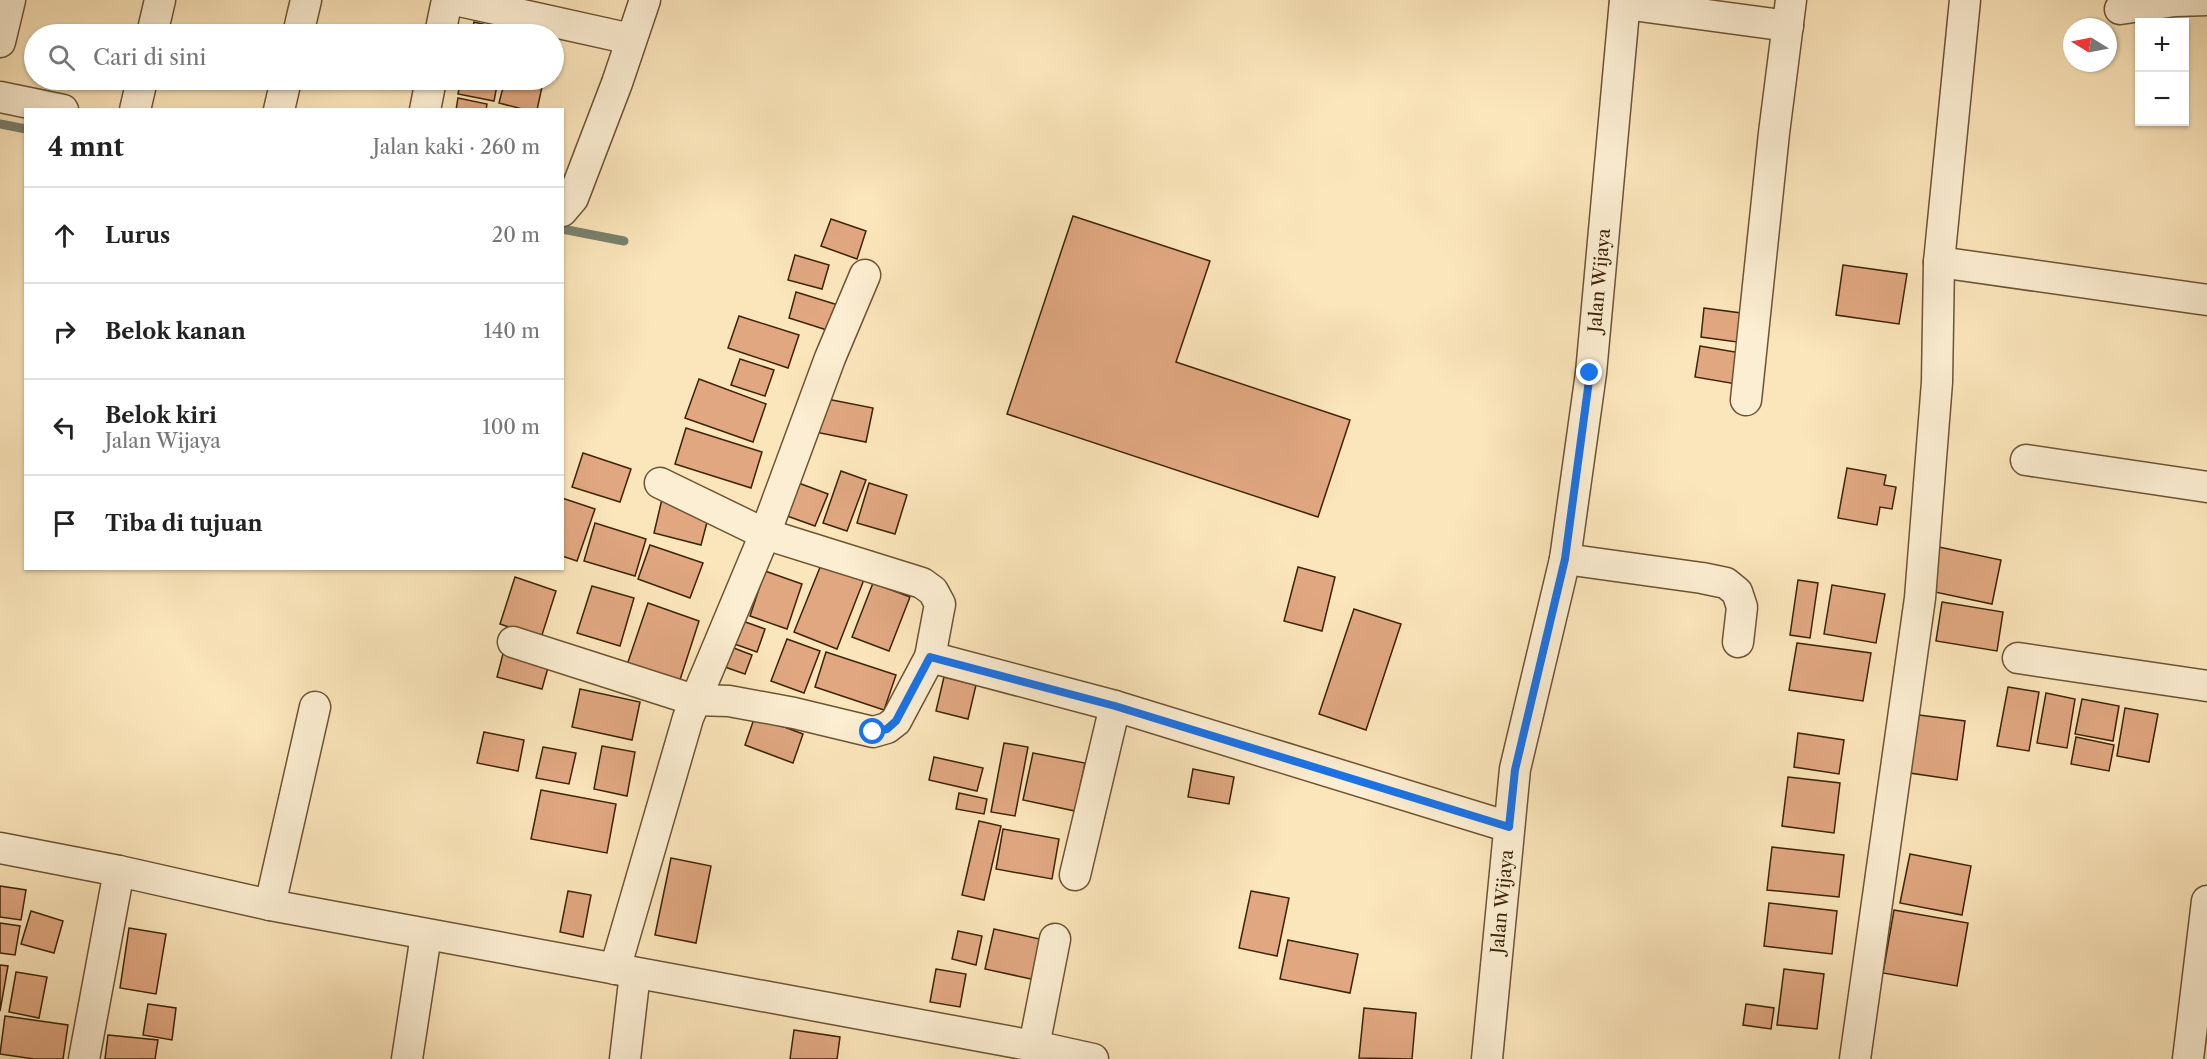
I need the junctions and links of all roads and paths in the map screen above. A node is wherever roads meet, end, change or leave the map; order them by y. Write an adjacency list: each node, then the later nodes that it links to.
1 (10, 0): 18 (street)
2 (159, 0): 12 (street)
3 (306, 0): 13 (street)
4 (447, 0): 14 (street)
5 (454, 0): 15 (street)
6 (645, 0): 17 (street)
7 (1965, 0): 28 (street)
8 (2207, 0): 10 (street)
9 (1625, 2): 11 (street); 36 (street, Jalan Wijaya)
10 (2121, 9)
11 (1789, 13): 31 (street)
12 (154, 24)
13 (300, 24)
14 (442, 24)
15 (563, 24)
16 (564, 24): 17 (street)
17 (631, 39): 27 (street)
18 (0, 42)
19 (140, 90): 24 (street)
20 (284, 90): 25 (street)
21 (429, 90): 26 (street)
22 (0, 97): 23 (street)
23 (53, 108)
24 (135, 108)
25 (279, 108)
26 (425, 108)
27 (564, 209)
28 (1939, 262): 30 (street); 61 (street)
29 (865, 275): 35 (street)
30 (2207, 300)
31 (1746, 400)
32 (2026, 460): 34 (street)
33 (660, 483): 35 (street)
34 (2207, 487)
35 (765, 534): 39 (street); 42 (street)
36 (1565, 559): 38 (street); 45 (street, Jalan Wijaya)
37 (513, 642): 42 (street)
38 (1738, 642)
39 (930, 657): 42 (street); 44 (street)
40 (2018, 658): 41 (street)
41 (2207, 686)
42 (694, 700): 53 (street)
43 (315, 706): 49 (street)
44 (1115, 706): 45 (street); 48 (street)
45 (1509, 827): 60 (street, Jalan Wijaya)
46 (0, 848): 47 (street)
47 (119, 871): 49 (street); 56 (street)
48 (1076, 875)
49 (270, 905): 51 (street)
50 (2206, 912): 62 (street)
51 (426, 934): 53 (street); 57 (street)
52 (1055, 939): 55 (street)
53 (625, 971): 54 (street); 58 (street)
54 (959, 1046): 55 (street)
55 (1051, 1052): 59 (street)
56 (84, 1059)
57 (407, 1059)
58 (625, 1059)
59 (1093, 1059)
60 (1487, 1059)
61 (1855, 1059)
62 (2188, 1059)

